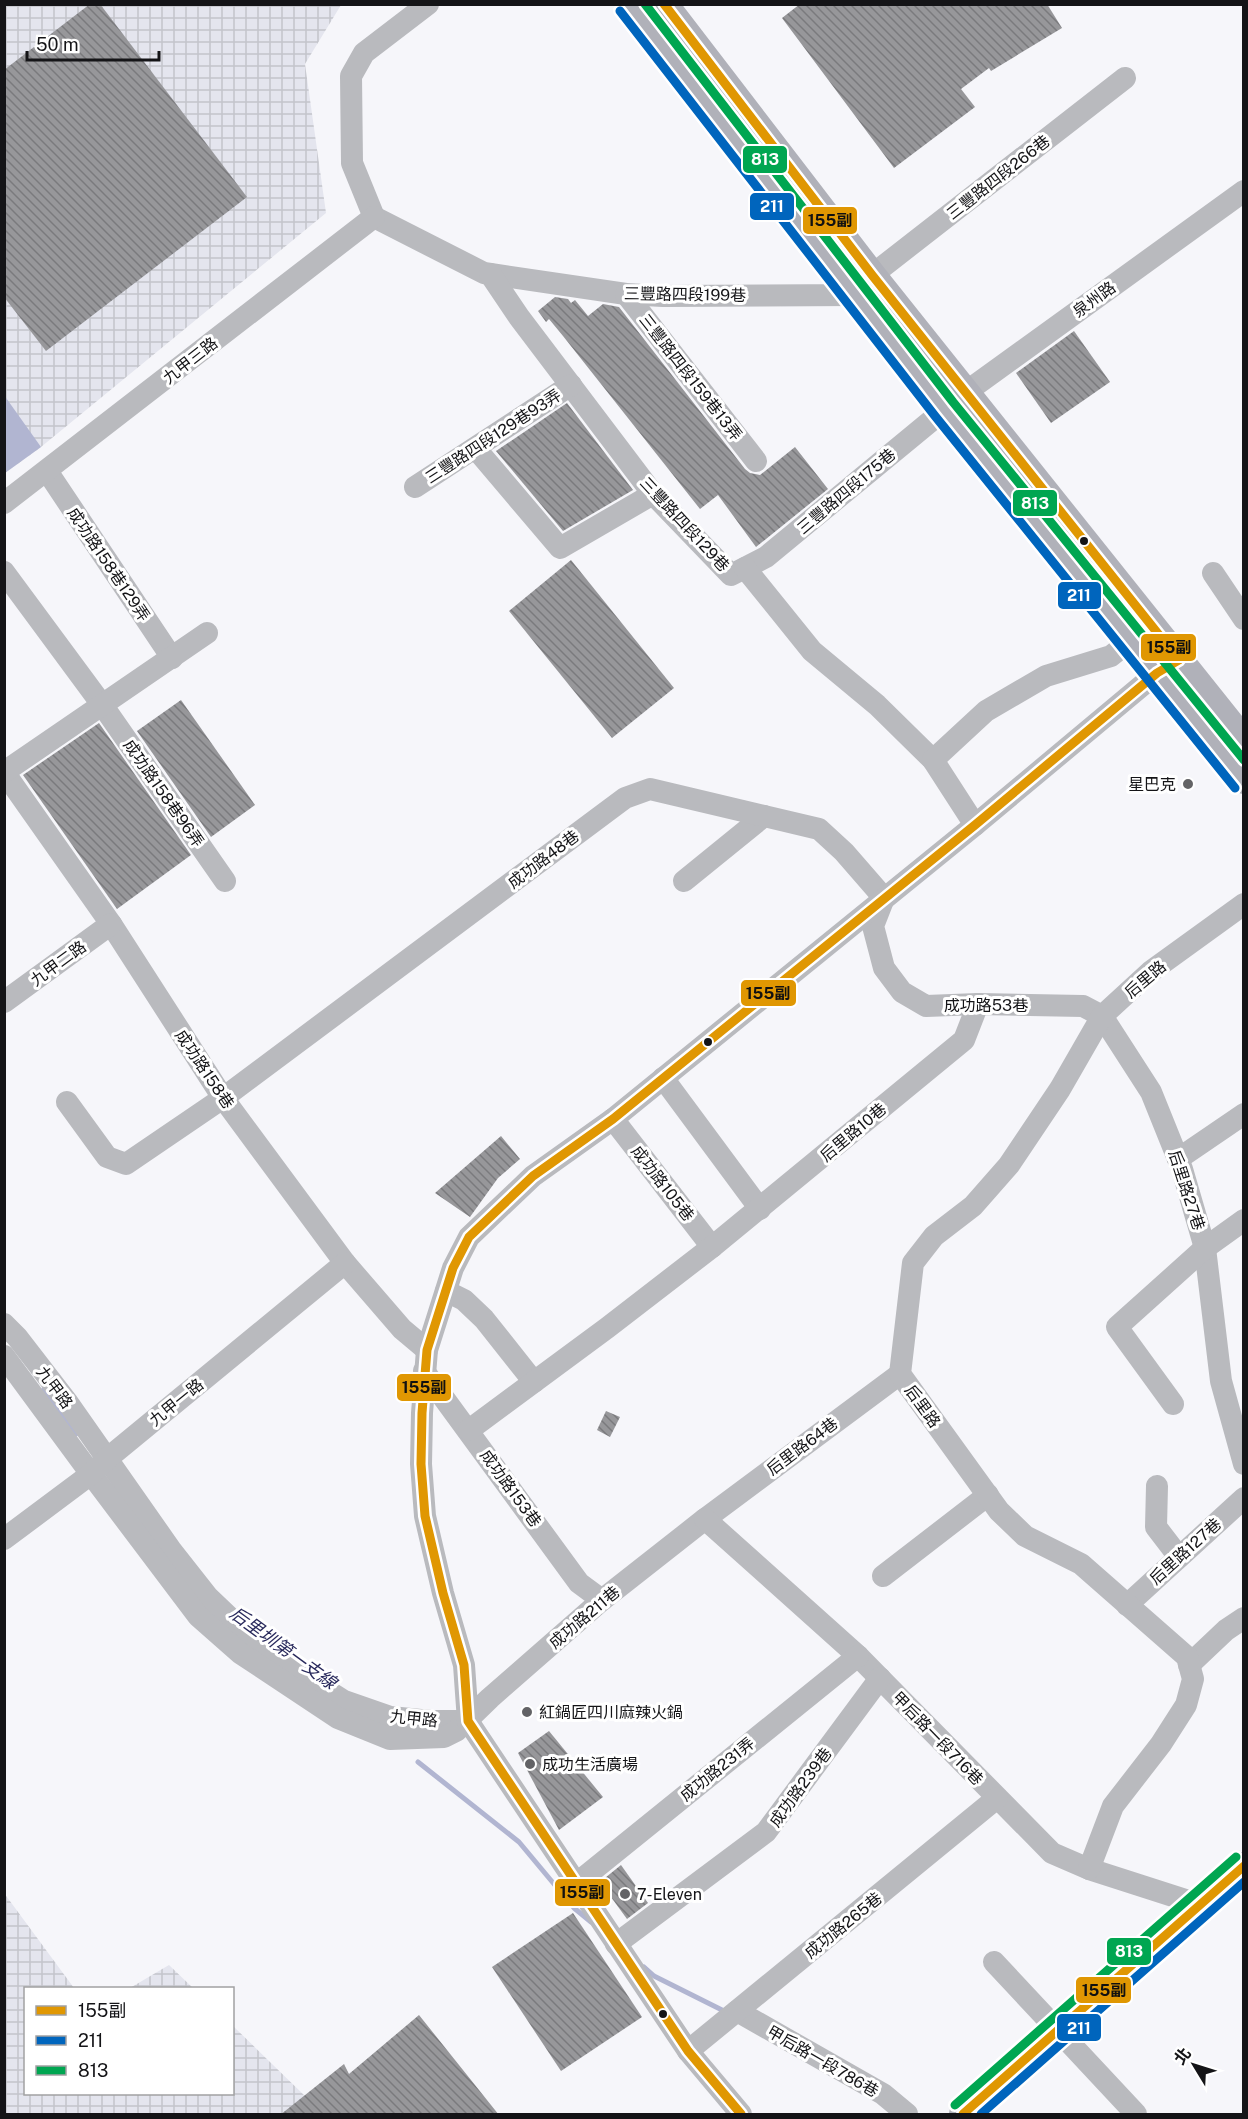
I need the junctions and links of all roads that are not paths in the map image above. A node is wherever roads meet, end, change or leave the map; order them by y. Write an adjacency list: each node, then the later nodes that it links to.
1 (428, 4): 6 (street)
2 (628, 4): 8 (main road)
3 (664, 4): 8 (main road)
4 (1125, 78): 8 (street, 三豐路四段266巷)
5 (1244, 191): 11 (street, 泉州路)
6 (374, 217): 7 (street, 三豐路四段199巷); 14 (street, 九甲三路)
7 (490, 274): 9 (street, 三豐路四段199巷); 10 (street, 三豐路四段129巷)
8 (864, 285): 9 (street, 三豐路四段199巷); 11 (main road)
9 (626, 294): 13 (street, 三豐路四段159巷13弄)
10 (571, 385): 12 (street, 三豐路四段129巷93弄); 16 (street, 三豐路四段129巷)
11 (955, 400): 18 (street, 三豐路四段175巷); 23 (main road); 25 (main road)
12 (476, 449): 15 (street, 三豐路四段129巷93弄); 16 (street)
13 (756, 461)
14 (47, 471): 17 (street, 九甲三路); 24 (street, 成功路158巷129弄)
15 (415, 487)
16 (653, 494): 18 (street, 三豐路四段129巷)
17 (4, 503)
18 (745, 568): 28 (street, 三豐路四段129巷)
19 (4, 572): 26 (street, 成功路158巷96弄)
20 (1213, 573): 21 (street)
21 (1244, 619)
22 (207, 633): 24 (street, 成功路158巷)
23 (1131, 640): 25 (main road); 28 (street)
24 (172, 658): 26 (street, 成功路158巷)
25 (1168, 667): 27 (main road); 30 (main road); 32 (street)
26 (103, 706): 29 (street, 成功路158巷); 33 (street, 成功路158巷96弄)
27 (1244, 741)
28 (933, 760): 32 (street, 三豐路四段129巷)
29 (4, 772): 37 (street, 成功路158巷)
30 (1244, 780)
31 (764, 816): 34 (street); 35 (street, 成功路48巷); 42 (street, 成功路48巷)
32 (975, 825): 35 (street)
33 (225, 881)
34 (684, 881)
35 (884, 898): 39 (street, 成功路53巷); 41 (street)
36 (1244, 903): 40 (street, 后里路)
37 (111, 924): 38 (street, 九甲二路); 42 (street, 成功路158巷)
38 (4, 1002)
39 (978, 1004): 40 (street, 成功路53巷); 47 (street, 后里路10巷)
40 (1102, 1016): 46 (street, 后里路27巷); 56 (street, 后里路)
41 (663, 1078): 45 (street); 47 (street)
42 (223, 1098): 43 (street, 成功路48巷); 51 (street, 成功路158巷)
43 (67, 1102)
44 (1244, 1114): 46 (street)
45 (613, 1119): 49 (street, 成功路105巷); 52 (street)
46 (1178, 1159): 50 (street, 后里路27巷)
47 (760, 1209): 49 (street, 后里路10巷)
48 (1244, 1220): 50 (street)
49 (712, 1247): 57 (street, 后里路10巷)
50 (1205, 1248): 58 (street); 61 (street, 后里路27巷)
51 (345, 1263): 55 (street, 成功路158巷); 60 (street, 九甲一路)
52 (446, 1291): 55 (street); 57 (street)
53 (4, 1324): 60 (street, 九甲路)
54 (4, 1356): 62 (street, 九甲路)
55 (426, 1361): 59 (street, 成功路153巷); 77 (street)
56 (900, 1374): 64 (street, 后里路); 66 (street, 后里路64巷)
57 (534, 1382): 59 (street, 后里路10巷)
58 (1173, 1404)
59 (469, 1430): 71 (street, 成功路153巷)
60 (108, 1458): 62 (street, 九甲一路); 69 (street, 九甲路)
61 (1244, 1464)
62 (90, 1474): 67 (street, 九甲一路); 69 (street, 九甲路)
63 (1157, 1486): 68 (street)
64 (988, 1495): 70 (street); 72 (street, 后里路)
65 (1244, 1498): 68 (street, 后里路127巷)
66 (705, 1519): 71 (street, 成功路211巷); 74 (street, 甲后路一段716巷)
67 (4, 1539)
68 (1179, 1557): 72 (street, 后里路127巷)
69 (178, 1574): 77 (street, 九甲路)
70 (883, 1576)
71 (602, 1600): 77 (street, 成功路211巷)
72 (1127, 1605): 75 (street, 后里路)
73 (1244, 1618): 75 (street)
74 (858, 1656): 76 (street, 甲后路一段716巷); 81 (street, 成功路231弄)
75 (1189, 1665): 80 (street)
76 (880, 1678): 78 (street, 甲后路一段716巷); 83 (street, 成功路239巷)
77 (468, 1721): 81 (street)
78 (997, 1798): 80 (street, 甲后路一段716巷); 85 (street, 成功路265巷)
79 (1244, 1866): 82 (main road)
80 (1089, 1869): 82 (street, 甲后路一段716巷)
81 (577, 1883): 83 (street)
82 (1201, 1905): 86 (main road)
83 (616, 1944): 87 (street)
84 (994, 1962): 86 (street)
85 (737, 2012): 87 (street, 成功路265巷); 89 (street, 甲后路一段786巷)
86 (1057, 2030): 90 (main road); 91 (street)
87 (688, 2051): 88 (street)
88 (741, 2115)
89 (907, 2115)
90 (963, 2115)
91 (1136, 2115)

